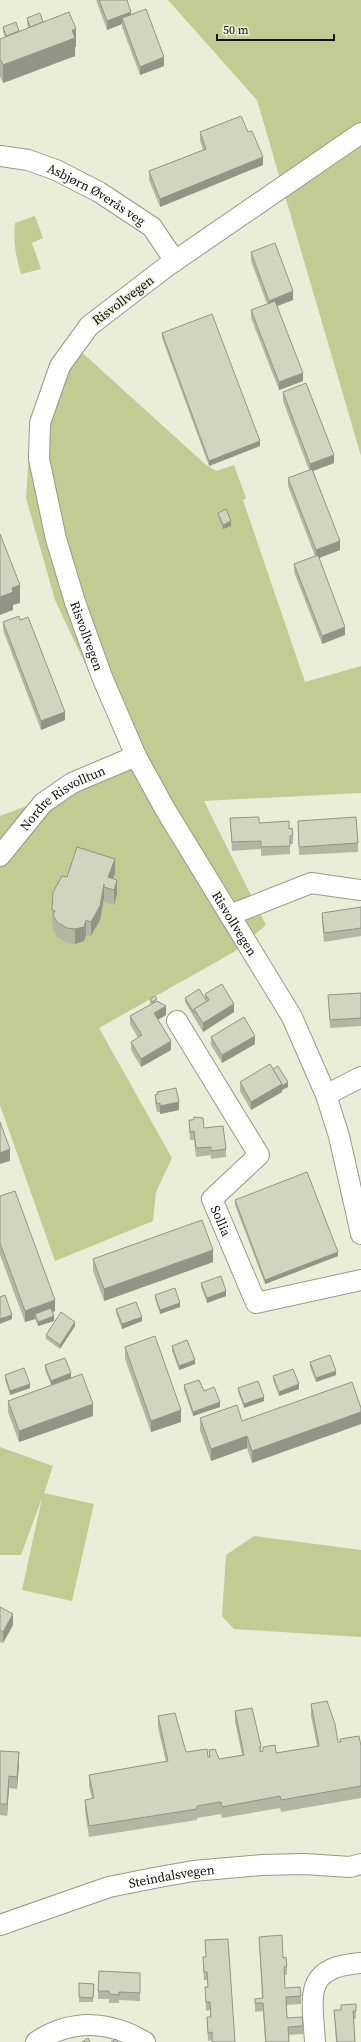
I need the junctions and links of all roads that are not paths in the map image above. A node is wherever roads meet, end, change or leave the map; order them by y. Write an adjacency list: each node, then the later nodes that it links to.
1 (361, 133): 3 (street, Risvollvegen)
2 (0, 156): 3 (street, Asbjørn Øverås veg)
3 (175, 261): 4 (street, Risvollvegen)
4 (136, 756): 5 (street, Nordre Risvolltun); 7 (street, Risvollvegen)
5 (0, 856)
6 (361, 890): 7 (street)
7 (230, 915): 10 (street, Risvollvegen)
8 (177, 1021): 12 (street, Sollia)
9 (361, 1077): 10 (street)
10 (326, 1095): 11 (street, Risvollvegen)
11 (361, 1234)
12 (361, 1280)
13 (357, 1868): 14 (street, Steindalsvegen)
14 (0, 1925)
15 (361, 1963): 18 (street)
16 (36, 2042): 17 (street)
17 (145, 2042)
18 (315, 2042)

